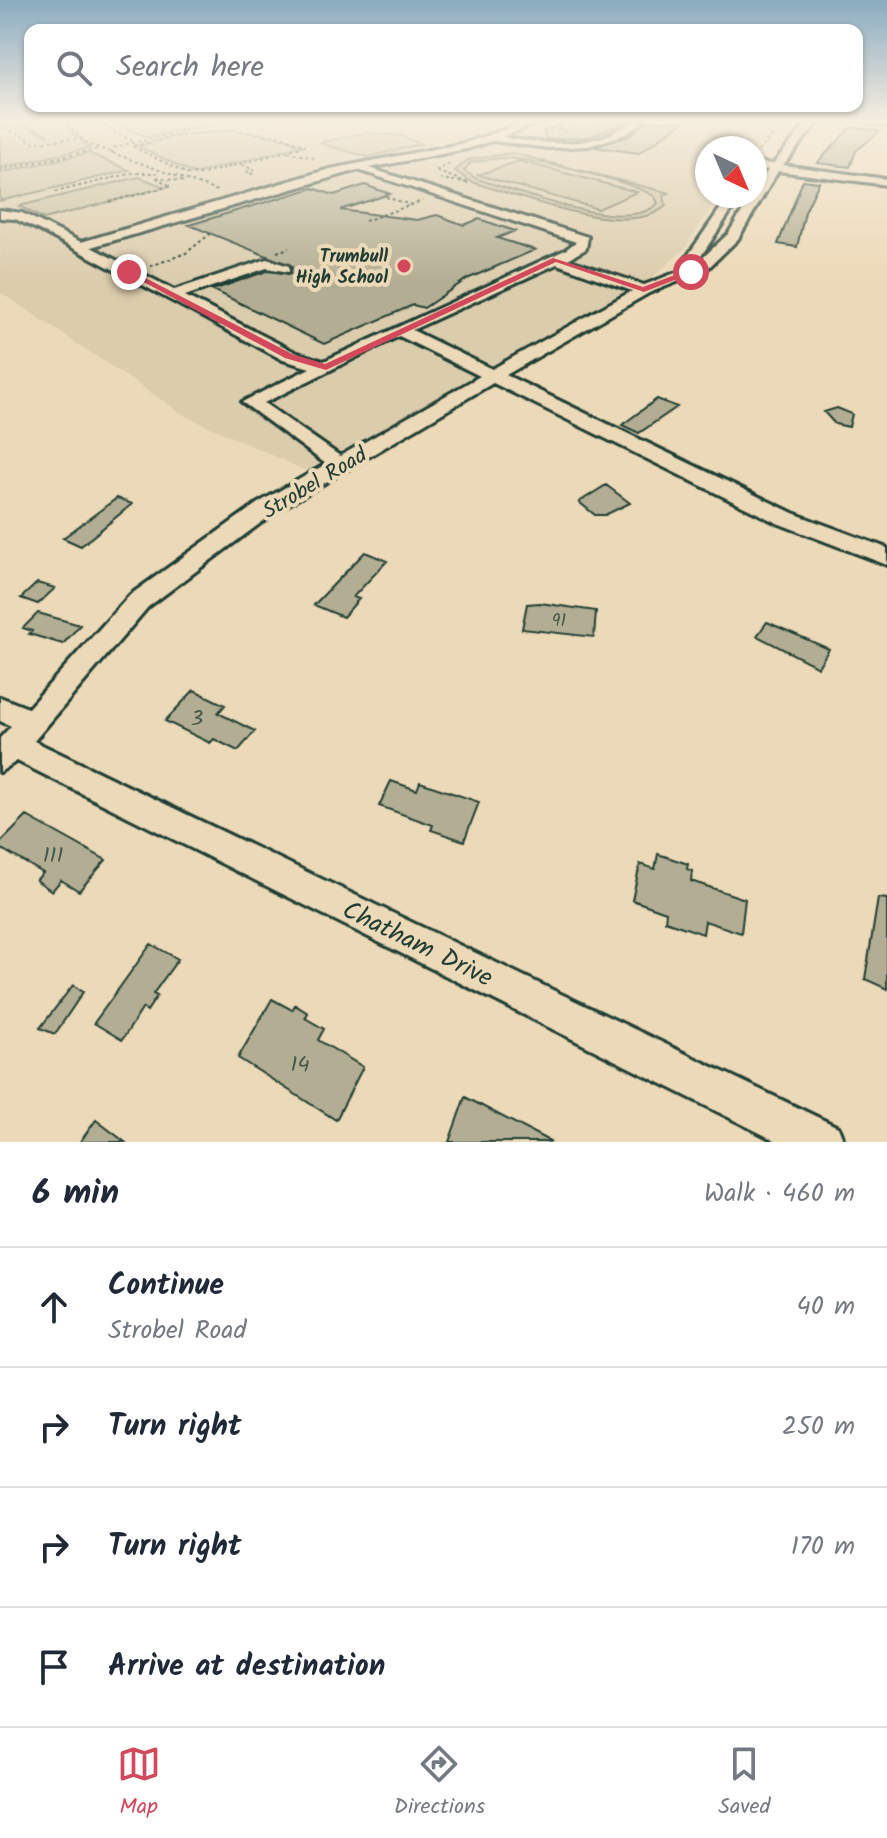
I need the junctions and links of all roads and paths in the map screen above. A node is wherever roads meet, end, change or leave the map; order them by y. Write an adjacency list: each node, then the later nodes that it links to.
1 (128, 174): 12 (path)
2 (166, 174): 9 (path)
3 (323, 174): 14 (street)
4 (386, 174): 11 (street)
5 (444, 174): 8 (path)
6 (771, 174): 22 (street, Strobel Road)
7 (825, 174): 10 (street)
8 (435, 178)
9 (189, 181): 14 (path); 15 (path)
10 (887, 182)
11 (440, 188): 16 (path); 24 (street)
12 (55, 192)
13 (386, 197): 16 (path)
14 (239, 200): 23 (street)
15 (109, 202)
16 (411, 205): 19 (path)
17 (727, 208): 20 (street)
18 (0, 214): 23 (street)
19 (365, 221)
20 (712, 232): 22 (street); 27 (street)
21 (210, 234): 25 (path)
22 (733, 236): 27 (street, Strobel Road)
23 (80, 246): 29 (street)
24 (556, 259): 28 (street); 30 (street)
25 (139, 269)
26 (284, 269): 29 (street)
27 (681, 274): 28 (street, Strobel Road)
28 (644, 290): 32 (street, Strobel Road)
29 (172, 295): 31 (street)
30 (399, 330): 31 (street); 32 (street)
31 (326, 367): 33 (street)
32 (494, 375): 33 (street, Strobel Road); 34 (street)
33 (340, 465): 36 (street, Strobel Road)
34 (887, 557)
35 (0, 709): 36 (street, Chatham Drive)
36 (16, 742): 37 (street, Chatham Drive)
37 (823, 1142)

